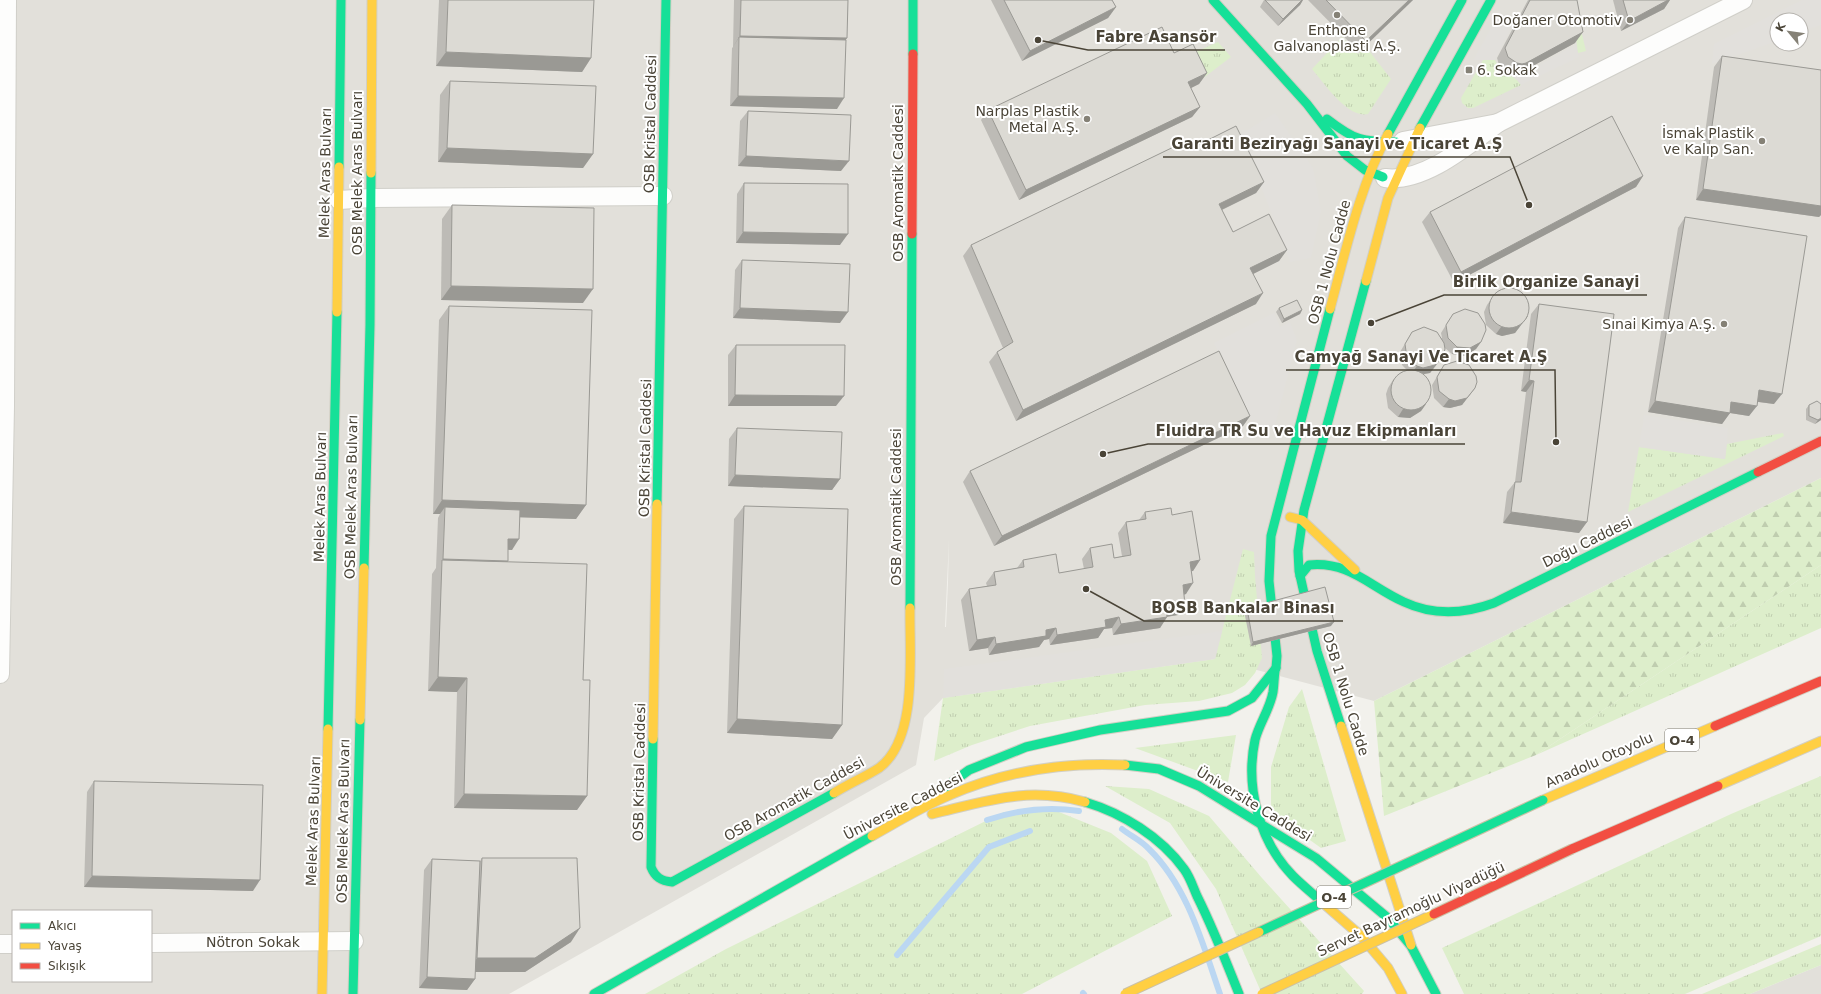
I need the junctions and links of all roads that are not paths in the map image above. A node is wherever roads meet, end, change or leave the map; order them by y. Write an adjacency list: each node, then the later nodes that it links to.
1 (7, 0): 24 (street)
2 (341, 0): 17 (main road, Melek Aras Bulvarı)
3 (372, 0): 16 (main road, OSB Melek Aras Bulvarı)
4 (666, 0): 15 (main road, OSB Kristal Caddesi)
5 (913, 0): 29 (main road, OSB Aromatik Caddesi)
6 (1213, 0): 10 (main road)
7 (1462, 0): 13 (main road, OSB 1 Nolu Cadde)
8 (1491, 0): 12 (main road, OSB 1 Nolu Cadde)
9 (1743, 0): 11 (street)
10 (1307, 104): 13 (main road); 14 (main road)
11 (1498, 123): 12 (street); 14 (street)
12 (1414, 139): 13 (street); 14 (main road, OSB 1 Nolu Cadde)
13 (1390, 142): 14 (main road, OSB 1 Nolu Cadde)
14 (1384, 176): 19 (main road, OSB 1 Nolu Cadde); 20 (main road, OSB 1 Nolu Cadde)
15 (663, 196): 16 (street); 29 (main road, OSB Kristal Caddesi)
16 (371, 198): 17 (street); 31 (main road, OSB Melek Aras Bulvarı)
17 (339, 200): 30 (main road, Melek Aras Bulvarı)
18 (1821, 441): 22 (main road, Doğu Caddesi)
19 (1302, 520): 20 (main road); 21 (main road, OSB 1 Nolu Cadde); 22 (main road, Doğu Caddesi)
20 (1274, 525): 23 (main road, OSB 1 Nolu Cadde)
21 (1300, 576): 22 (main road, Doğu Caddesi); 35 (main road, OSB 1 Nolu Cadde)
22 (1360, 576)
23 (1276, 668): 27 (main road, OSB 1 Nolu Cadde); 28 (main road)
24 (0, 674)
25 (1821, 681): 42 (main road, Anadolu Otoyolu / O-4, bridge)
26 (1821, 741): 44 (main road, Servet Bayramoğlu Viyadüğü, bridge)
27 (1260, 822): 28 (main road, Üniversite Caddesi); 35 (main road, Üniversite Caddesi); 38 (main road, OSB 1 Nolu Cadde)
28 (894, 824): 41 (main road, Üniversite Caddesi); 43 (main road)
29 (672, 882)
30 (323, 941): 31 (street, Nötron Sokak); 32 (street, Nötron Sokak); 39 (main road, Melek Aras Bulvarı)
31 (354, 941): 40 (main road, OSB Melek Aras Bulvarı)
32 (152, 943)
33 (0, 944): 34 (street)
34 (12, 944)
35 (1411, 946): 36 (main road); 47 (main road, Üniversite Caddesi)
36 (1406, 959)
37 (1402, 972): 38 (main road)
38 (1397, 984): 45 (main road); 46 (main road, OSB 1 Nolu Cadde)
39 (322, 994)
40 (353, 994)
41 (594, 994)
42 (1125, 994)
43 (1239, 994)
44 (1262, 994)
45 (1390, 994)
46 (1402, 994)
47 (1436, 994)

